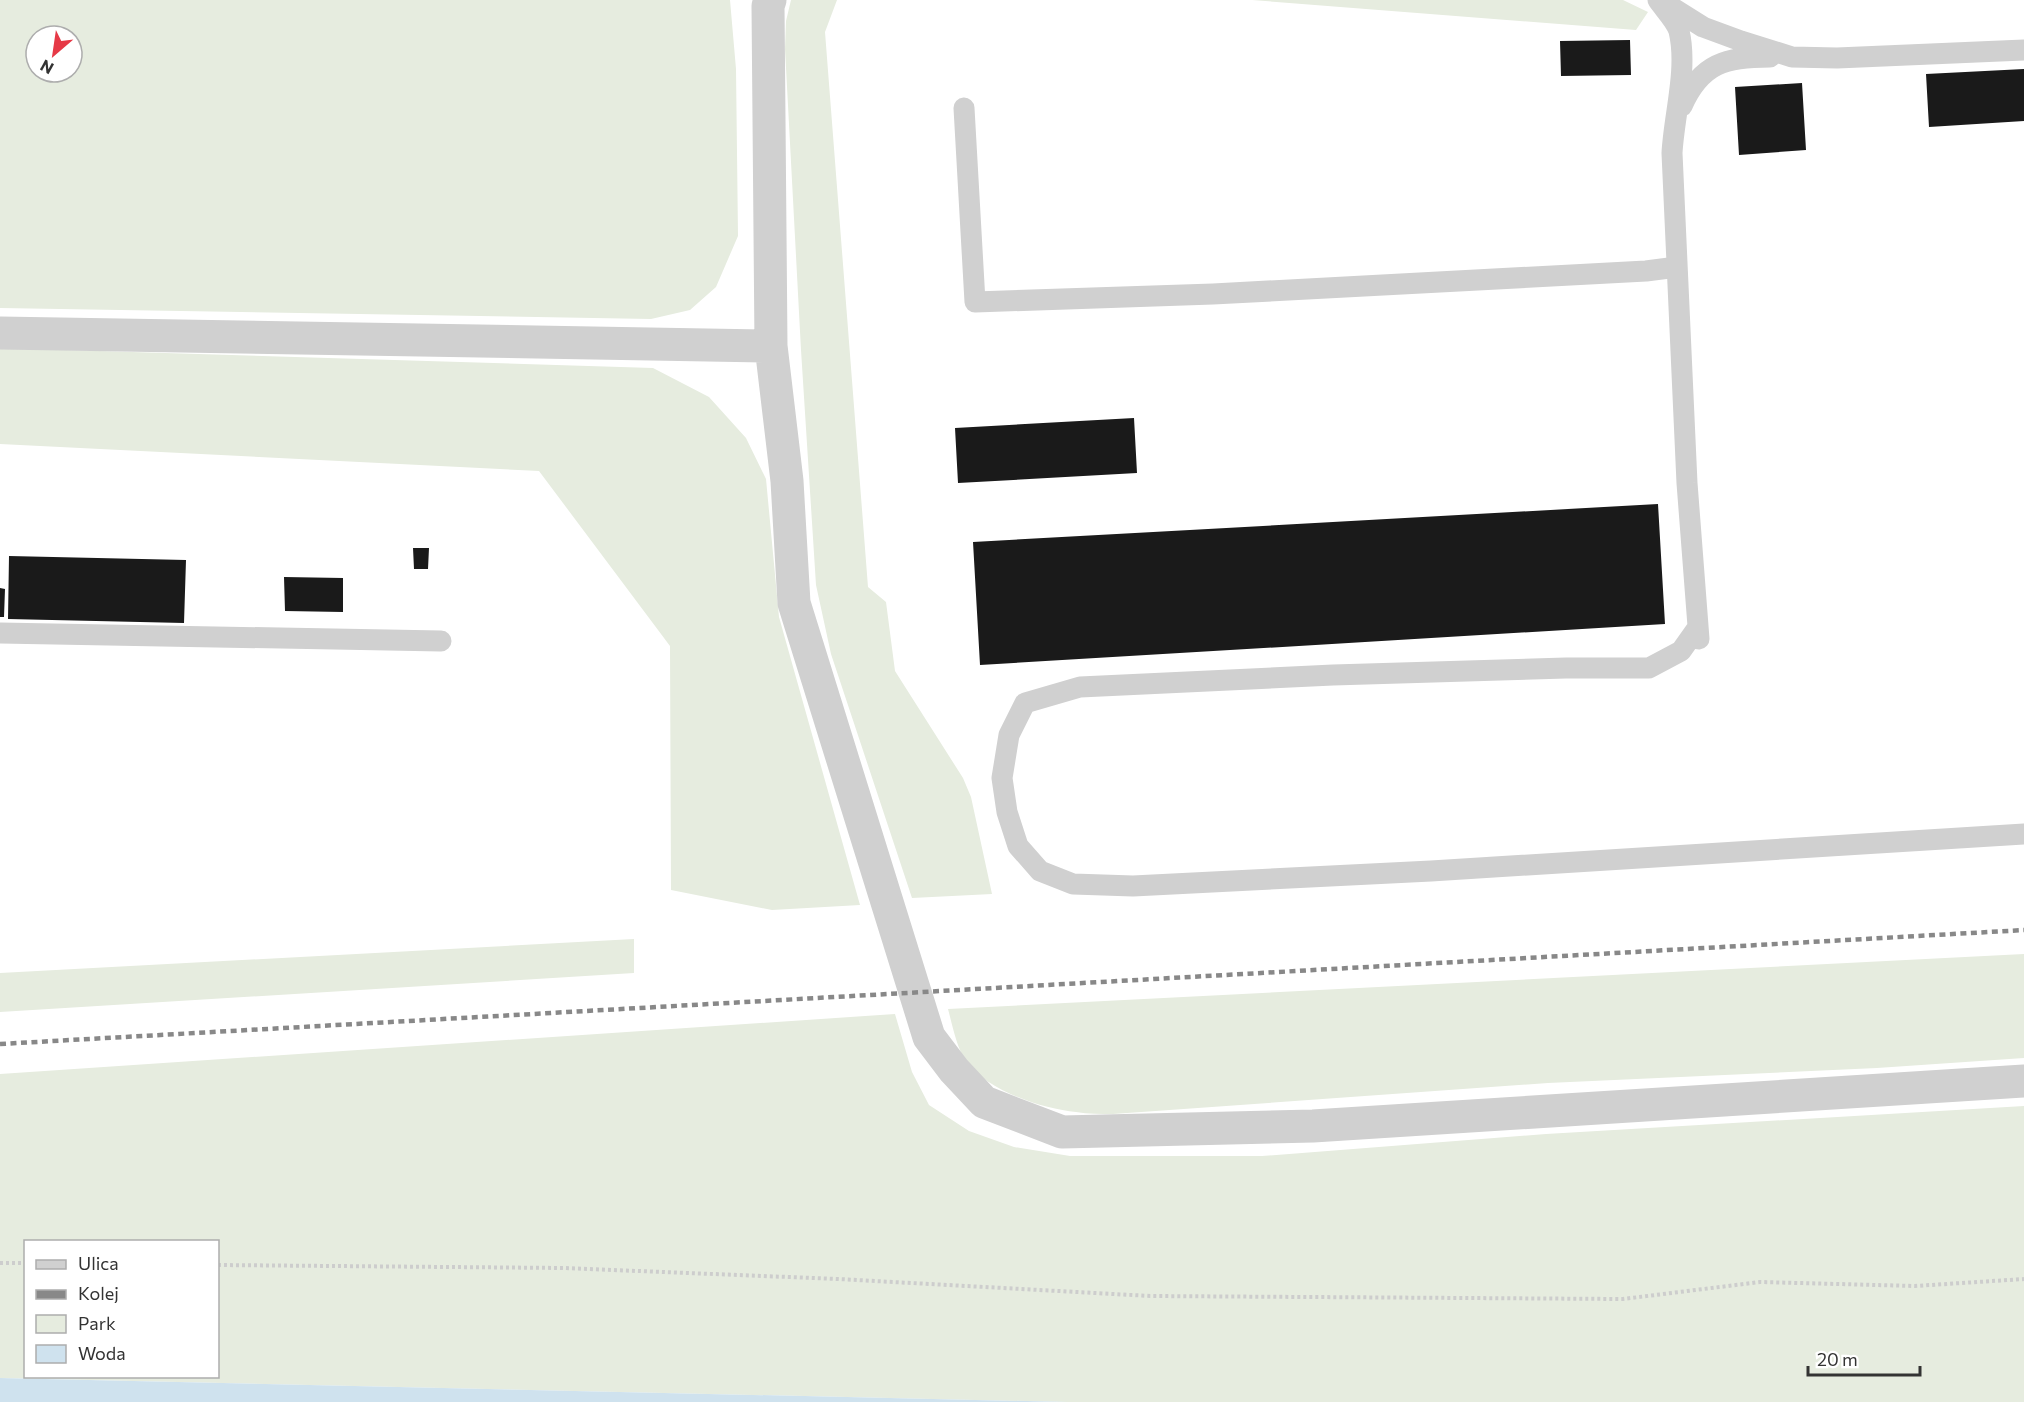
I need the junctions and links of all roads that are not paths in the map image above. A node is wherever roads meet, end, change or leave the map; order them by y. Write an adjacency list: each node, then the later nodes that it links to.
1 (1659, 0): 4 (lane); 6 (lane)
2 (768, 2): 9 (street)
3 (2024, 50): 4 (lane)
4 (1792, 57): 6 (lane)
5 (964, 108): 7 (lane)
6 (1673, 125): 7 (lane)
7 (1677, 267): 12 (lane)
8 (0, 333): 9 (street)
9 (771, 346): 13 (street)
10 (0, 633): 11 (lane)
11 (441, 641)
12 (2024, 834)
13 (2024, 1081)

